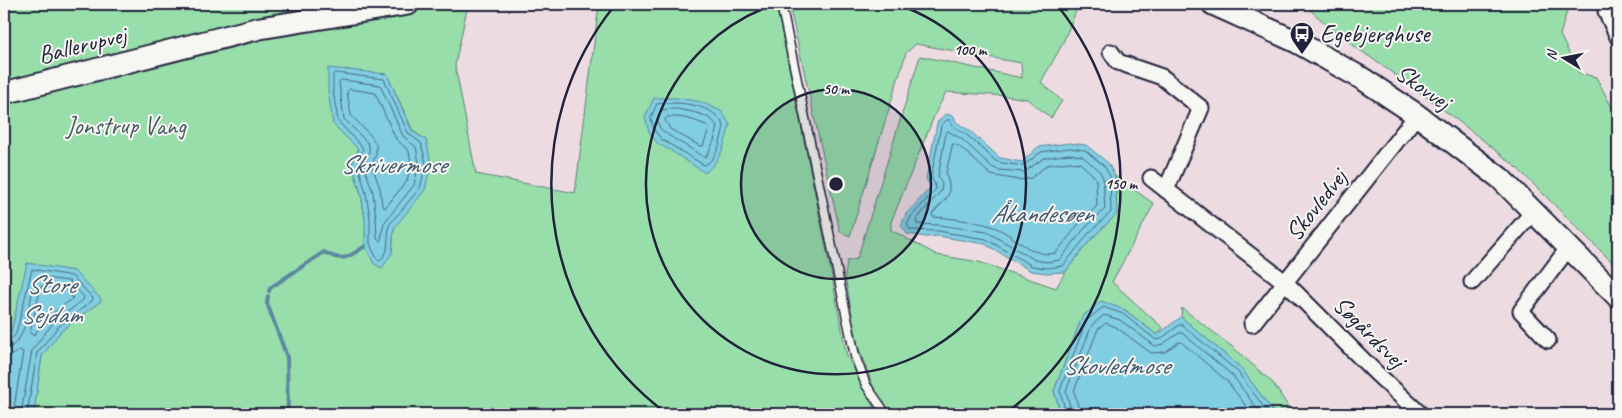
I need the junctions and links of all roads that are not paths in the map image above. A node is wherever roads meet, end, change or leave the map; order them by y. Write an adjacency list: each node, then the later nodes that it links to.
1 (408, 4): 7 (street, Ballerupvej)
2 (780, 4): 18 (lane)
3 (1219, 5): 8 (street, Skovvej)
4 (1618, 6): 5 (street)
5 (1618, 37)
6 (1111, 52): 10 (street)
7 (4, 93)
8 (1417, 115): 11 (street, Skovvej); 14 (street, Skovledvej)
9 (1151, 178): 10 (street, Søgårdsvej)
10 (1166, 190): 14 (street, Søgårdsvej)
11 (1534, 211): 12 (street, Skovvej); 13 (street)
12 (1569, 247): 15 (street, Skovvej); 17 (street)
13 (1472, 282)
14 (1286, 283): 16 (street, Skovledvej); 19 (street, Søgårdsvej)
15 (1618, 297)
16 (1252, 324)
17 (1548, 340)
18 (886, 414)
19 (1420, 414)

